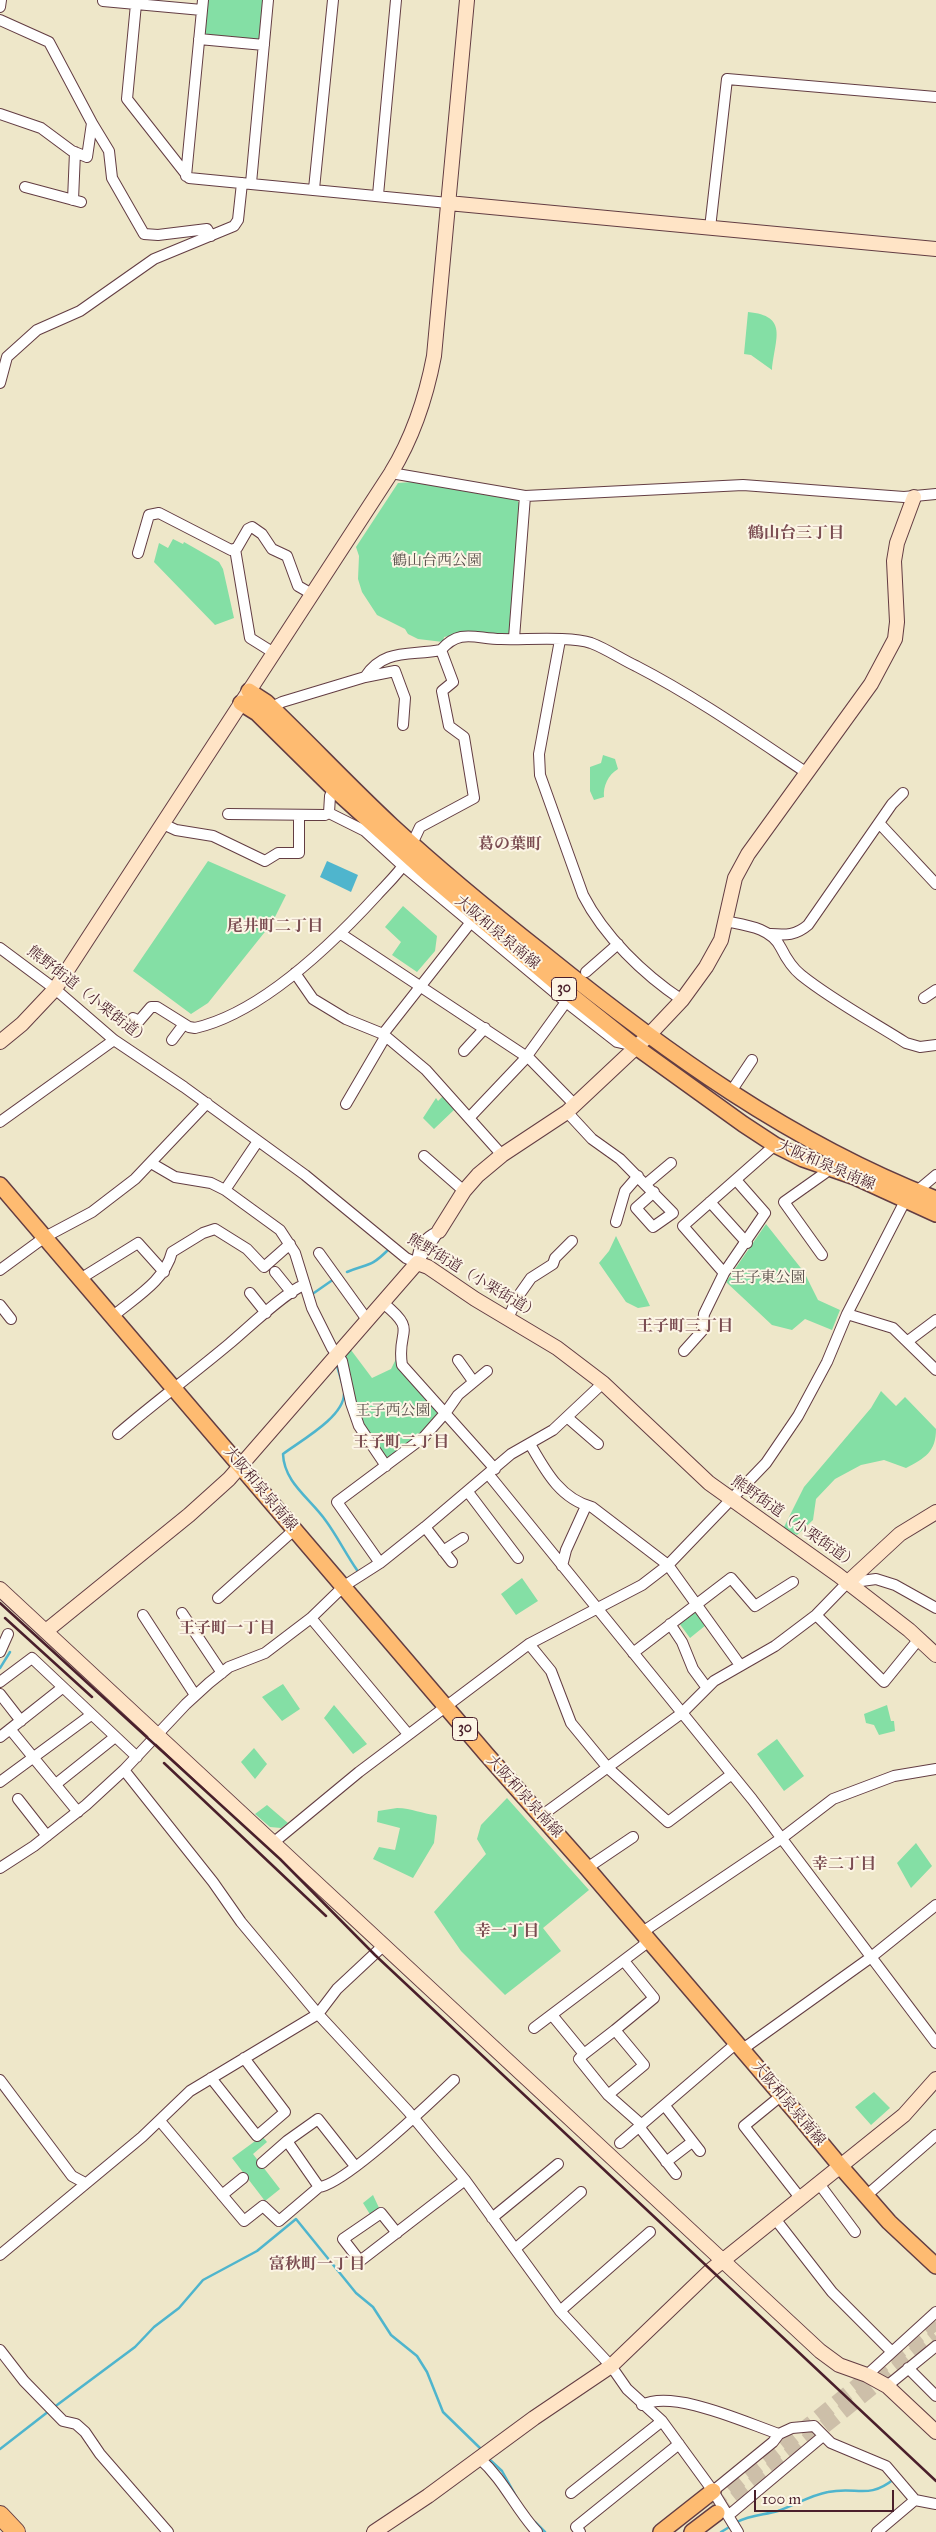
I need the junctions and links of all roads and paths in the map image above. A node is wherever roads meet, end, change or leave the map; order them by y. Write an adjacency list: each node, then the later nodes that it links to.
1 (1, 0): 9 (street)
2 (268, 0): 12 (street)
3 (333, 0): 20 (street)
4 (396, 0): 21 (street)
5 (467, 0): 22 (street)
6 (103, 1): 7 (street)
7 (136, 4): 8 (street); 17 (street)
8 (203, 5): 11 (street)
9 (0, 7)
10 (0, 20): 15 (street)
11 (199, 38): 12 (street); 17 (street)
12 (264, 45): 18 (street)
13 (936, 97): 23 (street)
14 (0, 114): 16 (street)
15 (92, 124): 16 (street); 24 (street)
16 (75, 152): 19 (street)
17 (186, 176): 18 (street)
18 (246, 183): 20 (street); 24 (street)
19 (25, 187)
20 (314, 189): 21 (street)
21 (378, 195): 22 (street)
22 (448, 203): 23 (street); 28 (street)
23 (710, 228): 26 (street)
24 (211, 236): 27 (street)
25 (936, 243): 26 (street)
26 (936, 249)
27 (0, 383)
28 (391, 473): 30 (street); 34 (street)
29 (936, 494): 31 (street)
30 (525, 496): 31 (street); 35 (street)
31 (914, 497): 43 (street)
32 (234, 549): 33 (street); 34 (street); 38 (street)
33 (138, 553)
34 (312, 594): 38 (street)
35 (514, 638): 36 (street); 37 (street)
36 (560, 640): 43 (street); 57 (street)
37 (441, 650): 39 (street); 51 (street)
38 (274, 653): 40 (street)
39 (364, 677): 41 (street); 42 (street)
40 (245, 697): 41 (main road, 大阪和泉泉南線 / 30); 44 (main road, 大阪和泉泉南線 / 30); 50 (street)
41 (272, 707): 51 (main road, 大阪和泉泉南線 / 30)
42 (403, 725)
43 (807, 773): 53 (street)
44 (334, 789): 46 (street); 51 (main road, 大阪和泉泉南線 / 30)
45 (903, 794): 49 (street)
46 (329, 813): 48 (street); 51 (street)
47 (228, 814): 48 (street)
48 (299, 815): 50 (street)
49 (879, 823): 52 (street); 56 (street)
50 (163, 824): 62 (street)
51 (408, 855): 54 (street); 55 (street); 71 (main road, 大阪和泉泉南線 / 30); 76 (main road, 大阪和泉泉南線 / 30)
52 (936, 884)
53 (724, 921): 56 (street); 65 (street)
54 (471, 922): 61 (street); 66 (street)
55 (341, 934): 60 (street); 61 (street)
56 (769, 934): 75 (street)
57 (618, 944): 59 (street); 65 (street)
58 (0, 948): 62 (street, 熊野街道（小栗街道）)
59 (586, 972)
60 (295, 973): 68 (street); 70 (street)
61 (420, 986): 69 (street); 70 (street)
62 (55, 989): 72 (street, 熊野街道（小栗街道）); 74 (street)
63 (936, 990): 64 (street)
64 (924, 998)
65 (682, 1000): 71 (street)
66 (566, 1002): 76 (street); 78 (street)
67 (133, 1018): 68 (street)
68 (184, 1024): 73 (street)
69 (485, 1028): 77 (street); 78 (street)
70 (383, 1034): 82 (street); 84 (street)
71 (648, 1036): 76 (street); 80 (main road, 大阪和泉泉南線 / 30)
72 (114, 1040): 81 (street, 熊野街道（小栗街道）); 85 (street)
73 (172, 1040)
74 (0, 1042)
75 (936, 1045)
76 (636, 1047): 83 (street); 87 (main road, 大阪和泉泉南線 / 30)
77 (464, 1052)
78 (527, 1056): 83 (street); 84 (street)
79 (752, 1060): 80 (street)
80 (730, 1093): 101 (main road, 大阪和泉泉南線 / 30)
81 (207, 1103): 86 (street, 熊野街道（小栗街道）); 90 (street)
82 (346, 1104)
83 (571, 1108): 88 (street); 94 (street)
84 (469, 1118): 88 (street)
85 (0, 1122)
86 (258, 1140): 98 (street); 112 (street, 熊野街道（小栗街道）)
87 (776, 1145): 92 (main road, 大阪和泉泉南線 / 30); 95 (street)
88 (502, 1155): 99 (street)
89 (424, 1156): 99 (street)
90 (151, 1163): 98 (street); 106 (street)
91 (671, 1163): 96 (street)
92 (828, 1168): 101 (main road, 大阪和泉泉南線 / 30); 111 (street)
93 (936, 1175): 101 (street)
94 (638, 1176): 96 (street); 104 (street)
95 (736, 1180): 102 (street); 108 (street)
96 (646, 1184): 100 (street)
97 (0, 1185): 106 (main road, 大阪和泉泉南線 / 30)
98 (225, 1190): 109 (street)
99 (464, 1191): 105 (street)
100 (654, 1192)
101 (911, 1196): 103 (main road, 大阪和泉泉南線 / 30); 124 (street)
102 (710, 1202): 108 (street); 116 (street)
103 (934, 1208)
104 (616, 1222)
105 (439, 1231): 112 (street)
106 (45, 1237): 113 (street); 117 (main road, 大阪和泉泉南線 / 30)
107 (572, 1241): 126 (street)
108 (747, 1242): 116 (street)
109 (290, 1244): 114 (street); 118 (street)
110 (319, 1253): 129 (street)
111 (822, 1255)
112 (417, 1263): 121 (street); 126 (street, 熊野街道（小栗街道）)
113 (0, 1270)
114 (164, 1272): 117 (street); 125 (street)
115 (275, 1272): 120 (street)
116 (724, 1273): 131 (street)
117 (80, 1279): 125 (main road, 大阪和泉泉南線 / 30)
118 (304, 1285): 120 (street); 132 (street)
119 (250, 1293): 123 (street)
120 (292, 1293): 123 (street)
121 (384, 1302): 129 (street); 139 (street)
122 (0, 1305): 127 (street)
123 (266, 1313): 138 (street)
124 (847, 1314): 130 (street); 148 (street)
125 (112, 1317): 138 (main road, 大阪和泉泉南線 / 30)
126 (508, 1318): 137 (street, 熊野街道（小栗街道）)
127 (12, 1319)
128 (936, 1320): 130 (street)
129 (368, 1321): 132 (street)
130 (908, 1341): 134 (street)
131 (684, 1351)
132 (338, 1354): 144 (street); 145 (street)
133 (458, 1360): 136 (street)
134 (936, 1370)
135 (486, 1371): 136 (street)
136 (473, 1381): 139 (street)
137 (603, 1383): 140 (street); 148 (street, 熊野街道（小栗街道）)
138 (174, 1387): 141 (street); 144 (main road, 大阪和泉泉南線 / 30)
139 (446, 1412): 145 (street); 146 (street)
140 (568, 1418): 142 (street); 143 (street)
141 (118, 1434)
142 (530, 1444): 146 (street); 149 (street)
143 (598, 1444)
144 (241, 1464): 152 (main road, 大阪和泉泉南線 / 30); 175 (street)
145 (386, 1466): 158 (street)
146 (492, 1472): 147 (street); 160 (street)
147 (468, 1492): 151 (street); 155 (street)
148 (730, 1500): 159 (street); 163 (street, 熊野街道（小栗街道）)
149 (586, 1506): 159 (street); 160 (street)
150 (936, 1512): 157 (street)
151 (425, 1527): 154 (street); 158 (street)
152 (294, 1530): 164 (main road, 大阪和泉泉南線 / 30); 166 (street)
153 (463, 1538): 154 (street)
154 (443, 1551): 156 (street)
155 (518, 1558)
156 (452, 1562)
157 (871, 1562): 161 (street); 163 (street)
158 (380, 1564): 164 (street)
159 (668, 1565): 167 (street); 169 (street)
160 (562, 1566): 169 (street)
161 (876, 1579): 163 (street, 熊野街道（小栗街道）); 168 (street, 熊野街道（小栗街道）)
162 (793, 1582): 167 (street)
163 (847, 1583): 172 (street); 177 (street)
164 (344, 1586): 173 (street); 189 (main road, 大阪和泉泉南線 / 30)
165 (0, 1589): 175 (street)
166 (218, 1598)
167 (696, 1605): 174 (street); 182 (street)
168 (936, 1608)
169 (596, 1609): 178 (street); 180 (street)
170 (182, 1613): 183 (street)
171 (143, 1615): 188 (street)
172 (816, 1615): 177 (street); 182 (street)
173 (311, 1618): 183 (street); 194 (street)
174 (670, 1624): 180 (street); 186 (street)
175 (46, 1631): 195 (street)
176 (8, 1634): 179 (street)
177 (918, 1639): 181 (street)
178 (529, 1644): 189 (street); 200 (street)
179 (0, 1652)
180 (633, 1654): 190 (street)
181 (936, 1655)
182 (740, 1665): 186 (street)
183 (222, 1672): 188 (street)
184 (0, 1682): 185 (street)
185 (62, 1688): 191 (street); 192 (street)
186 (707, 1688): 190 (street)
187 (0, 1694): 192 (street)
188 (195, 1695): 195 (street)
189 (446, 1706): 194 (street); 208 (main road, 大阪和泉泉南線 / 30)
190 (682, 1713): 200 (street); 203 (street)
191 (91, 1715): 197 (street); 198 (street)
192 (21, 1721): 193 (street)
193 (10, 1729): 196 (street); 198 (street)
194 (408, 1734): 212 (street)
195 (156, 1736): 199 (street); 212 (street)
196 (0, 1737)
197 (115, 1737): 199 (street); 205 (street)
198 (34, 1757): 204 (street); 205 (street)
199 (137, 1757): 202 (street)
200 (608, 1768): 203 (street); 208 (street)
201 (936, 1769): 211 (street)
202 (124, 1770): 207 (street); 220 (street)
203 (732, 1774): 211 (street)
204 (0, 1782)
205 (56, 1784): 207 (street)
206 (18, 1799): 209 (street)
207 (78, 1812): 209 (street)
208 (541, 1816): 214 (main road, 大阪和泉泉南線 / 30)
209 (47, 1836): 213 (street)
210 (633, 1837): 214 (street)
211 (782, 1838): 216 (street); 218 (street)
212 (273, 1843): 217 (street)
213 (0, 1868)
214 (587, 1868): 216 (main road, 大阪和泉泉南線 / 30)
215 (936, 1904): 218 (street)
216 (646, 1937): 219 (street); 225 (main road, 大阪和泉泉南線 / 30)
217 (383, 1946): 220 (street); 265 (street)
218 (870, 1958): 224 (street); 225 (street)
219 (624, 1961): 221 (street); 223 (street)
220 (318, 2014): 227 (street); 235 (street)
221 (552, 2015): 222 (street); 226 (street)
222 (534, 2028)
223 (615, 2030): 226 (street); 232 (street)
224 (936, 2044)
225 (739, 2046): 233 (main road, 大阪和泉泉南線 / 30); 234 (street)
226 (584, 2054): 232 (street)
227 (244, 2058): 228 (street); 228 (street)
228 (211, 2078): 236 (street)
229 (936, 2079): 247 (street)
230 (0, 2080): 251 (street)
231 (454, 2080): 235 (street)
232 (608, 2094): 237 (street)
233 (782, 2095): 247 (main road, 大阪和泉泉南線 / 30); 257 (street)
234 (665, 2106): 237 (street); 240 (street)
235 (414, 2119): 246 (street); 250 (street)
236 (160, 2120): 251 (street); 255 (street)
237 (641, 2127): 241 (street); 243 (street)
238 (936, 2135): 256 (street)
239 (287, 2141): 244 (street); 246 (street); 253 (street)
240 (692, 2142): 242 (street); 243 (street)
241 (620, 2143)
242 (700, 2151)
243 (666, 2162): 248 (street)
244 (262, 2163)
245 (558, 2164): 258 (street)
246 (355, 2166): 253 (street)
247 (841, 2167): 252 (street); 256 (main road, 大阪和泉泉南線 / 30)
248 (676, 2174)
249 (243, 2178): 255 (street)
250 (465, 2180): 258 (street); 262 (street)
251 (85, 2182): 264 (street)
252 (820, 2185): 257 (street); 261 (street)
253 (319, 2186): 255 (street)
254 (581, 2192): 263 (street)
255 (222, 2195)
256 (866, 2195): 266 (main road, 大阪和泉泉南線 / 30)
257 (801, 2199): 259 (street)
258 (492, 2218): 263 (street)
259 (776, 2220): 265 (street); 271 (street)
260 (650, 2232): 267 (street)
261 (855, 2232)
262 (397, 2233): 262 (street)
263 (515, 2250): 267 (street)
264 (0, 2255)
265 (723, 2262): 272 (street); 274 (street)
266 (936, 2266)
267 (560, 2311): 272 (street)
268 (936, 2312): 271 (street)
269 (936, 2346): 273 (street)
270 (0, 2350): 290 (street)
271 (891, 2351): 274 (street)
272 (611, 2366): 277 (street); 283 (street)
273 (908, 2368): 275 (street); 276 (street)
274 (867, 2375): 275 (street)
275 (887, 2386): 279 (street)
276 (936, 2396)
277 (642, 2405): 278 (street); 280 (street)
278 (662, 2420): 282 (street); 284 (street)
279 (936, 2432)
280 (778, 2434): 281 (street); 287 (street)
281 (823, 2436): 285 (street); 287 (street)
282 (679, 2444): 287 (street); 293 (street)
283 (480, 2458): 291 (street); 292 (street)
284 (571, 2493)
285 (916, 2500): 286 (street); 299 (street)
286 (936, 2504)
287 (717, 2506): 294 (main road); 295 (main road); 296 (main road); 297 (main road); 298 (street)
288 (0, 2515): 289 (highway)
289 (16, 2532)
290 (168, 2532)
291 (374, 2532)
292 (537, 2532)
293 (580, 2532)
294 (661, 2532)
295 (675, 2532)
296 (692, 2532)
297 (707, 2532)
298 (738, 2532)
299 (876, 2532)

